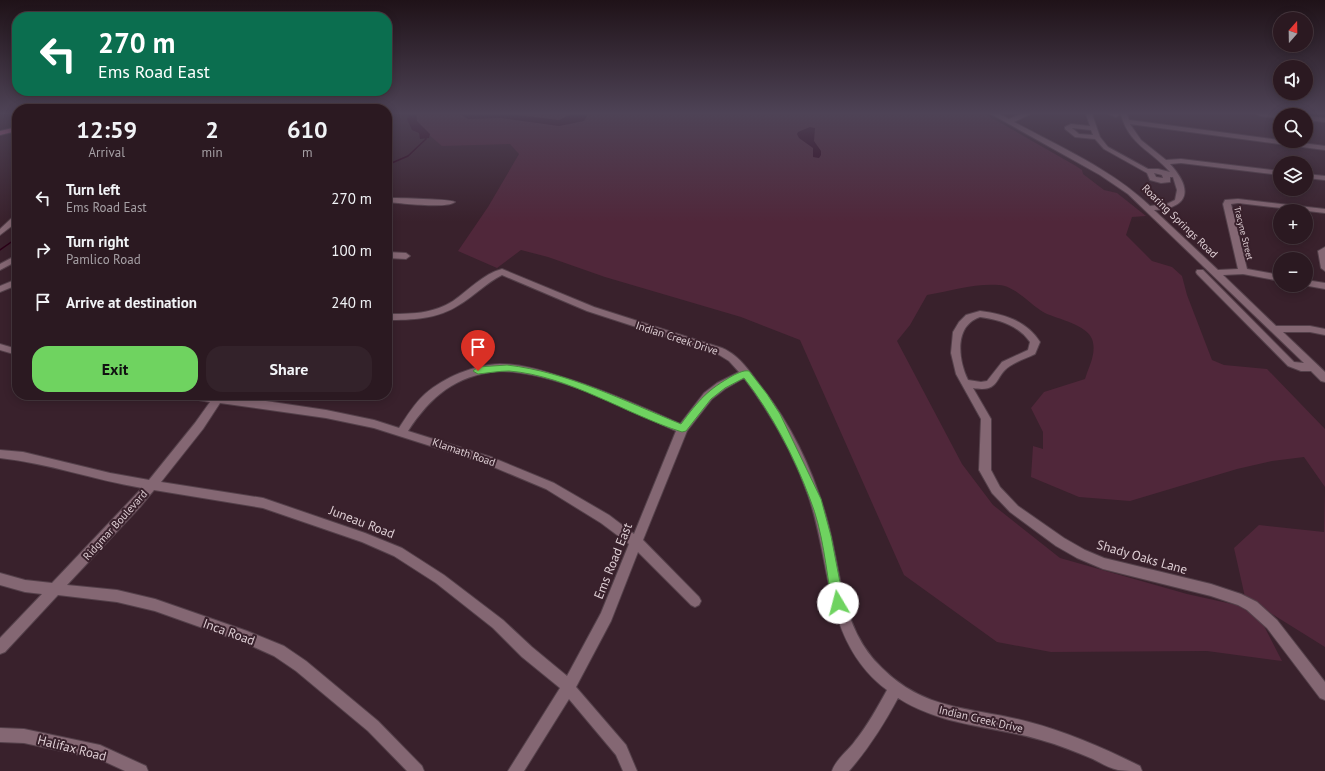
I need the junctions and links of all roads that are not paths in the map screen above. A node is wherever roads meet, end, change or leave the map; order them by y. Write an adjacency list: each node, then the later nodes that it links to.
1 (1060, 150): 11 (street, Roaring Springs Road)
2 (1110, 150): 6 (street)
3 (1150, 150): 4 (street)
4 (1164, 162): 5 (street); 6 (street)
5 (1273, 172)
6 (1176, 175): 11 (street)
7 (1313, 177): 8 (street)
8 (1325, 178)
9 (392, 200): 10 (street)
10 (450, 202)
11 (1150, 208): 21 (street, Roaring Springs Road)
12 (1325, 211): 19 (street, Tracyne Street)
13 (12, 222): 14 (street)
14 (0, 233)
15 (1325, 250): 18 (street)
16 (392, 255): 17 (street)
17 (406, 256)
18 (1325, 268)
19 (1244, 271): 21 (street); 22 (street)
20 (1200, 272): 32 (street)
21 (1217, 274): 28 (street, Roaring Springs Road)
22 (1273, 277)
23 (12, 284): 26 (street)
24 (1313, 284): 25 (street)
25 (1325, 286)
26 (0, 290)
27 (392, 317): 33 (street, Indian Creek Drive)
28 (1274, 329): 29 (street); 32 (street, Roaring Springs Road)
29 (1325, 332)
30 (0, 347): 31 (street)
31 (12, 351)
32 (1314, 367): 34 (street, Roaring Springs Road)
33 (745, 374): 38 (street, Ems Road East); 48 (street, Indian Creek Drive)
34 (1325, 378)
35 (964, 383): 35 (street, Shady Oaks Lane); 49 (street, Shady Oaks Lane)
36 (217, 400): 41 (street, Ridgmar Boulevard)
37 (238, 400): 39 (street, Klamath Road)
38 (682, 429): 39 (street); 42 (street, Ems Road East)
39 (402, 432): 42 (street, Klamath Road)
40 (0, 454): 41 (street, Juneau Road)
41 (152, 485): 44 (street, Ridgmar Boulevard); 47 (street, Juneau Road)
42 (636, 543): 45 (street, Klamath Road); 47 (street, Ems Road East)
43 (0, 579): 44 (street, Inca Road)
44 (56, 589): 46 (street, Ridgmar Boulevard); 53 (street, Inca Road)
45 (695, 601)
46 (0, 647)
47 (568, 688): 54 (street, Ems Road East); 55 (street, Juneau Road)
48 (895, 689): 51 (street, Indian Creek Drive); 56 (street)
49 (1325, 693)
50 (0, 735): 52 (street, Halifax Road)
51 (1132, 770)
52 (141, 771)
53 (417, 771)
54 (515, 771)
55 (630, 771)
56 (839, 771)

